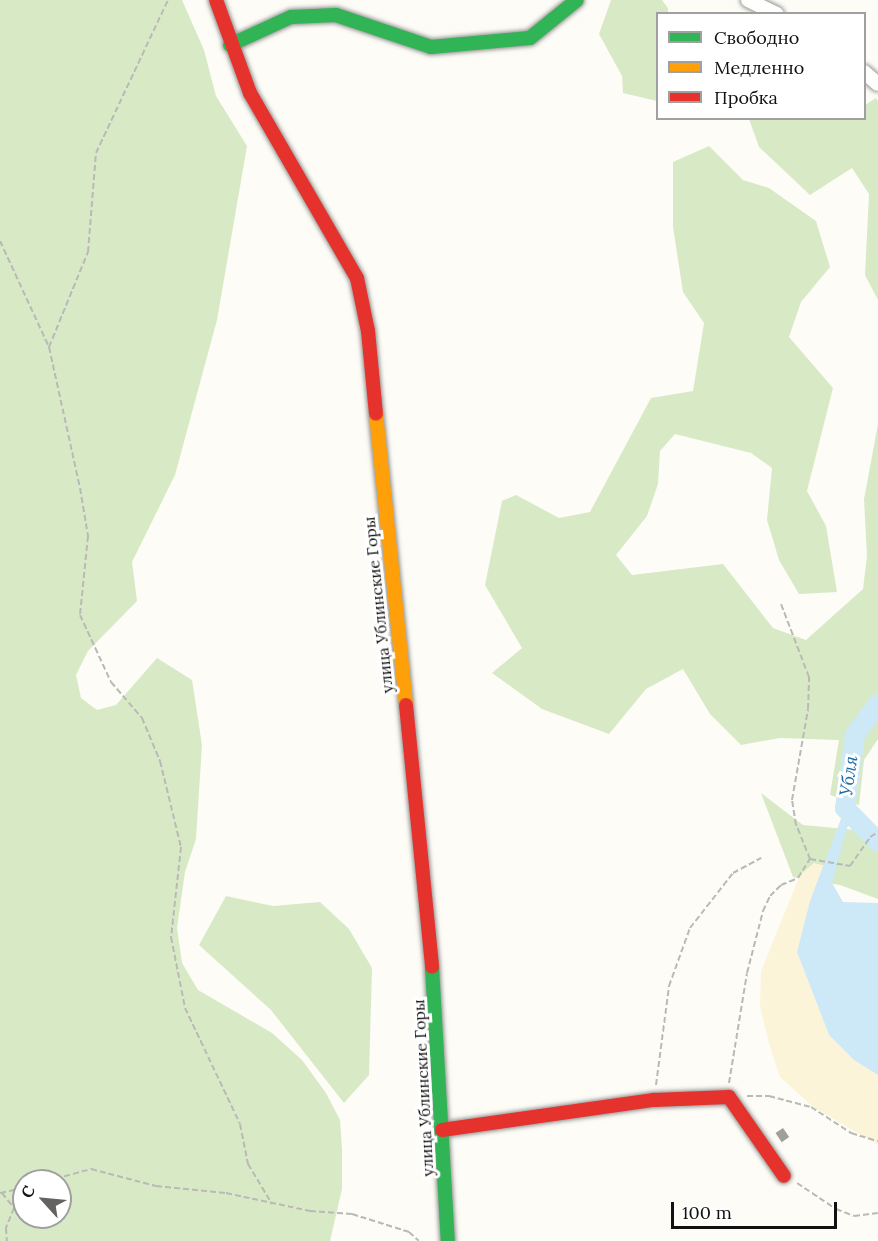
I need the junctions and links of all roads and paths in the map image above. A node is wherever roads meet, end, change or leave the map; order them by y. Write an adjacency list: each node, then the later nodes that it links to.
1 (168, 0): 10 (path)
2 (216, 0): 6 (main road, улица Ублинские Горы)
3 (577, 0): 6 (main road)
4 (748, 0): 5 (street)
5 (773, 12)
6 (230, 45): 17 (main road, улица Ублинские Горы)
7 (866, 74): 8 (street)
8 (878, 84)
9 (0, 241): 10 (path)
10 (49, 347): 22 (path)
11 (782, 604): 14 (path)
12 (878, 832): 14 (path)
13 (761, 858): 16 (path)
14 (810, 859): 15 (path)
15 (729, 1097): 16 (main road); 18 (path); 20 (main road)
16 (654, 1100): 17 (main road)
17 (442, 1130): 26 (main road, улица Ублинские Горы)
18 (878, 1142)
19 (72, 1174): 22 (path)
20 (784, 1176): 23 (path)
21 (1, 1193): 24 (path)
22 (272, 1204): 25 (path)
23 (878, 1213)
24 (7, 1241)
25 (419, 1241)
26 (448, 1241)

